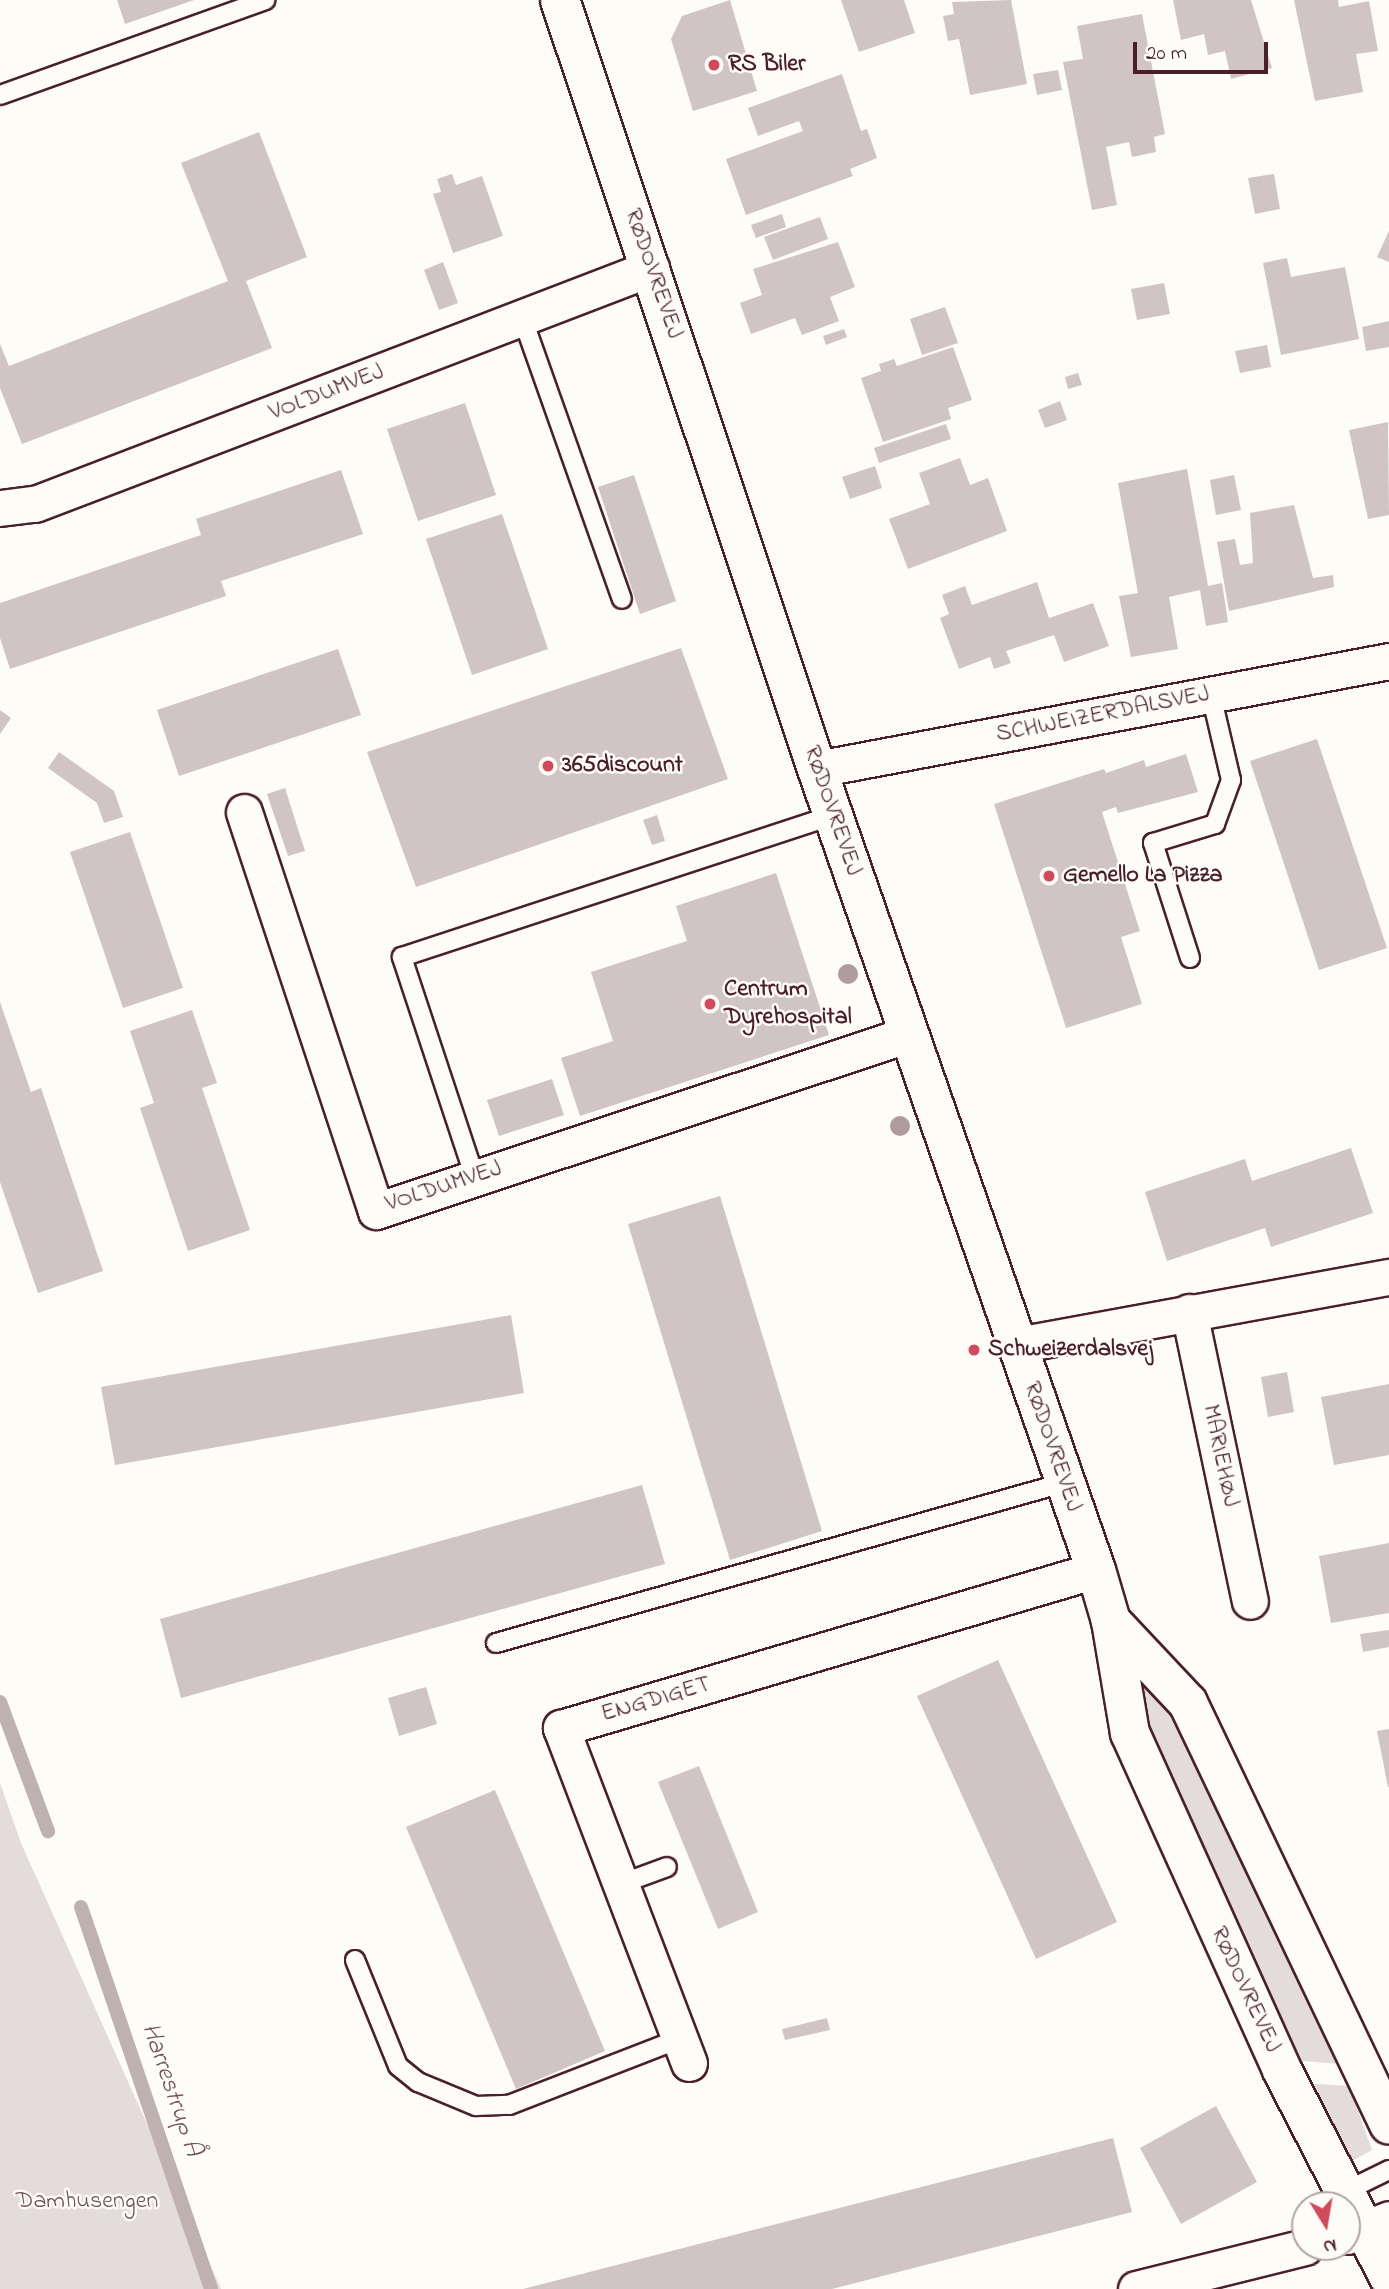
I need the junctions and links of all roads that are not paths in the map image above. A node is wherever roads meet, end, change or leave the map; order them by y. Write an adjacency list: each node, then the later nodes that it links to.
1 (264, 0): 3 (lane)
2 (559, 0): 4 (street, RØDOVREVEJ)
3 (0, 95)
4 (651, 268): 5 (street, VOLDUMVEJ); 10 (street, RØDOVREVEJ)
5 (522, 317): 6 (street, VOLDUMVEJ); 7 (lane)
6 (0, 508)
7 (622, 599)
8 (1389, 662): 9 (street, SCHWEIZERDALSVEJ)
9 (1211, 695): 10 (street, SCHWEIZERDALSVEJ); 13 (lane)
10 (817, 769): 12 (street, RØDOVREVEJ)
11 (244, 811): 15 (street, VOLDUMVEJ)
12 (833, 815): 14 (street, RØDOVREVEJ); 15 (lane)
13 (1190, 958)
14 (909, 1034): 15 (street, VOLDUMVEJ); 18 (street, RØDOVREVEJ)
15 (475, 1178)
16 (1389, 1278): 17 (street)
17 (1189, 1312): 18 (street); 21 (street, MARIEHØJ)
18 (1017, 1345): 19 (street, RØDOVREVEJ)
19 (1063, 1483): 20 (street, RØDOVREVEJ); 23 (lane)
20 (1096, 1570): 22 (street, RØDOVREVEJ); 25 (street, ENGDIGET)
21 (1250, 1601)
22 (1111, 1621): 28 (street, RØDOVREVEJ); 30 (street, RØDOVREVEJ)
23 (496, 1643)
24 (667, 1867): 25 (lane)
25 (618, 1885): 27 (street, ENGDIGET)
26 (355, 1960): 27 (lane)
27 (684, 2051)
28 (1389, 2125)
29 (1389, 2170): 31 (lane)
30 (1344, 2191)
31 (1346, 2191)
32 (1367, 2229): 34 (street, RØDOVREVEJ)
33 (1291, 2250): 35 (street)
34 (1389, 2277)
35 (1136, 2289)

